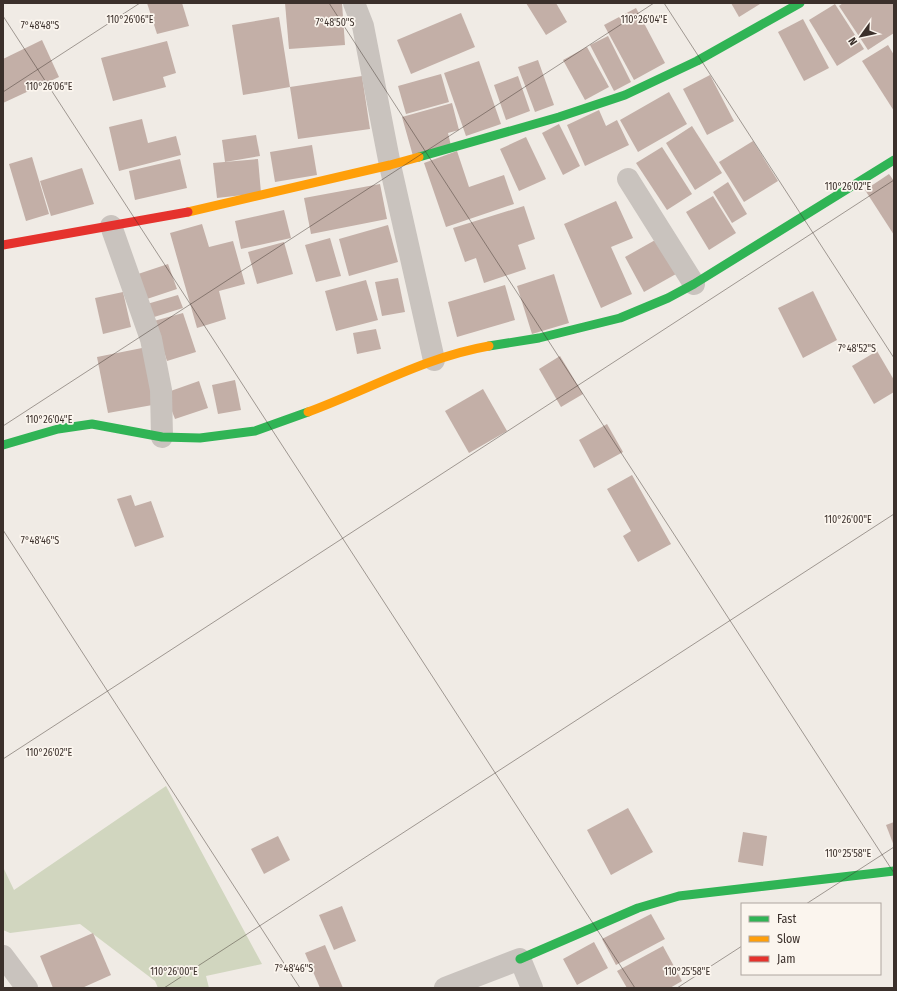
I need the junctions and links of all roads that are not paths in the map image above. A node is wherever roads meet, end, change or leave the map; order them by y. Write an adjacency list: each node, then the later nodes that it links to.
1 (354, 3): 4 (street)
2 (800, 3): 4 (street)
3 (894, 160): 8 (street)
4 (390, 165): 6 (street); 9 (street)
5 (628, 179): 8 (street)
6 (111, 226): 7 (street); 10 (street)
7 (3, 245)
8 (694, 284): 9 (street)
9 (434, 360): 10 (street)
10 (162, 437): 11 (street)
11 (3, 445)
12 (894, 871): 14 (street)
13 (3, 956): 15 (street)
14 (520, 959): 16 (street); 17 (street)
15 (27, 988)
16 (445, 988)
17 (532, 988)

